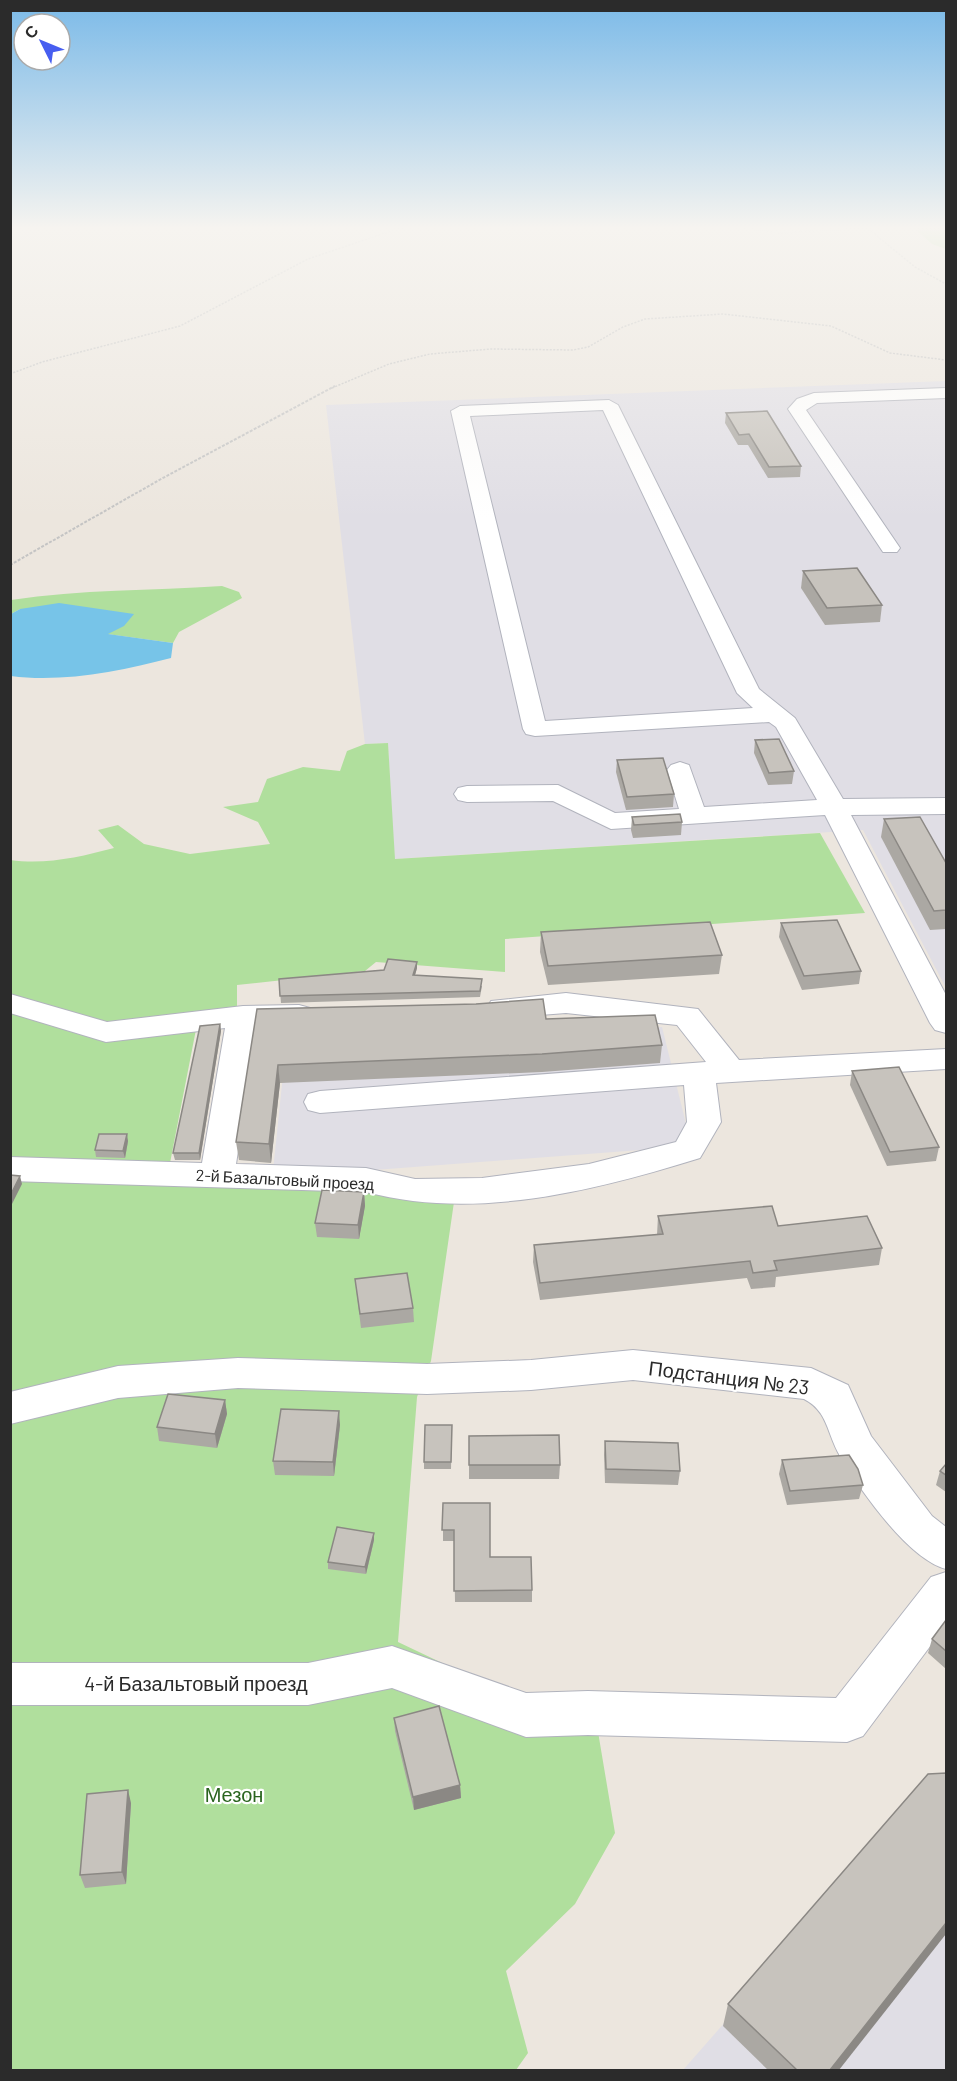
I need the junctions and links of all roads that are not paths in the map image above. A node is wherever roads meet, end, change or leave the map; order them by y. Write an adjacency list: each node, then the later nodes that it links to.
1 (946, 393): 2 (street)
2 (890, 548)
3 (777, 714): 3 (street); 7 (street)
4 (680, 770): 8 (street)
5 (467, 794): 8 (street)
6 (946, 806): 7 (street)
7 (834, 807): 8 (street); 12 (street)
8 (694, 816)
9 (10, 1003): 13 (street)
10 (476, 1010): 15 (street)
11 (325, 1014): 13 (street)
12 (945, 1015)
13 (243, 1016): 18 (street)
14 (946, 1059): 15 (street)
15 (715, 1073): 16 (street); 18 (street, 2-й Базальтовый проезд)
16 (320, 1102)
17 (10, 1169): 18 (street, 2-й Базальтовый проезд)
18 (217, 1175)
19 (10, 1408): 20 (street, Подстанция № 23)
20 (946, 1551)
21 (946, 1591): 22 (street, 4-й Базальтовый проезд)
22 (10, 1684)

